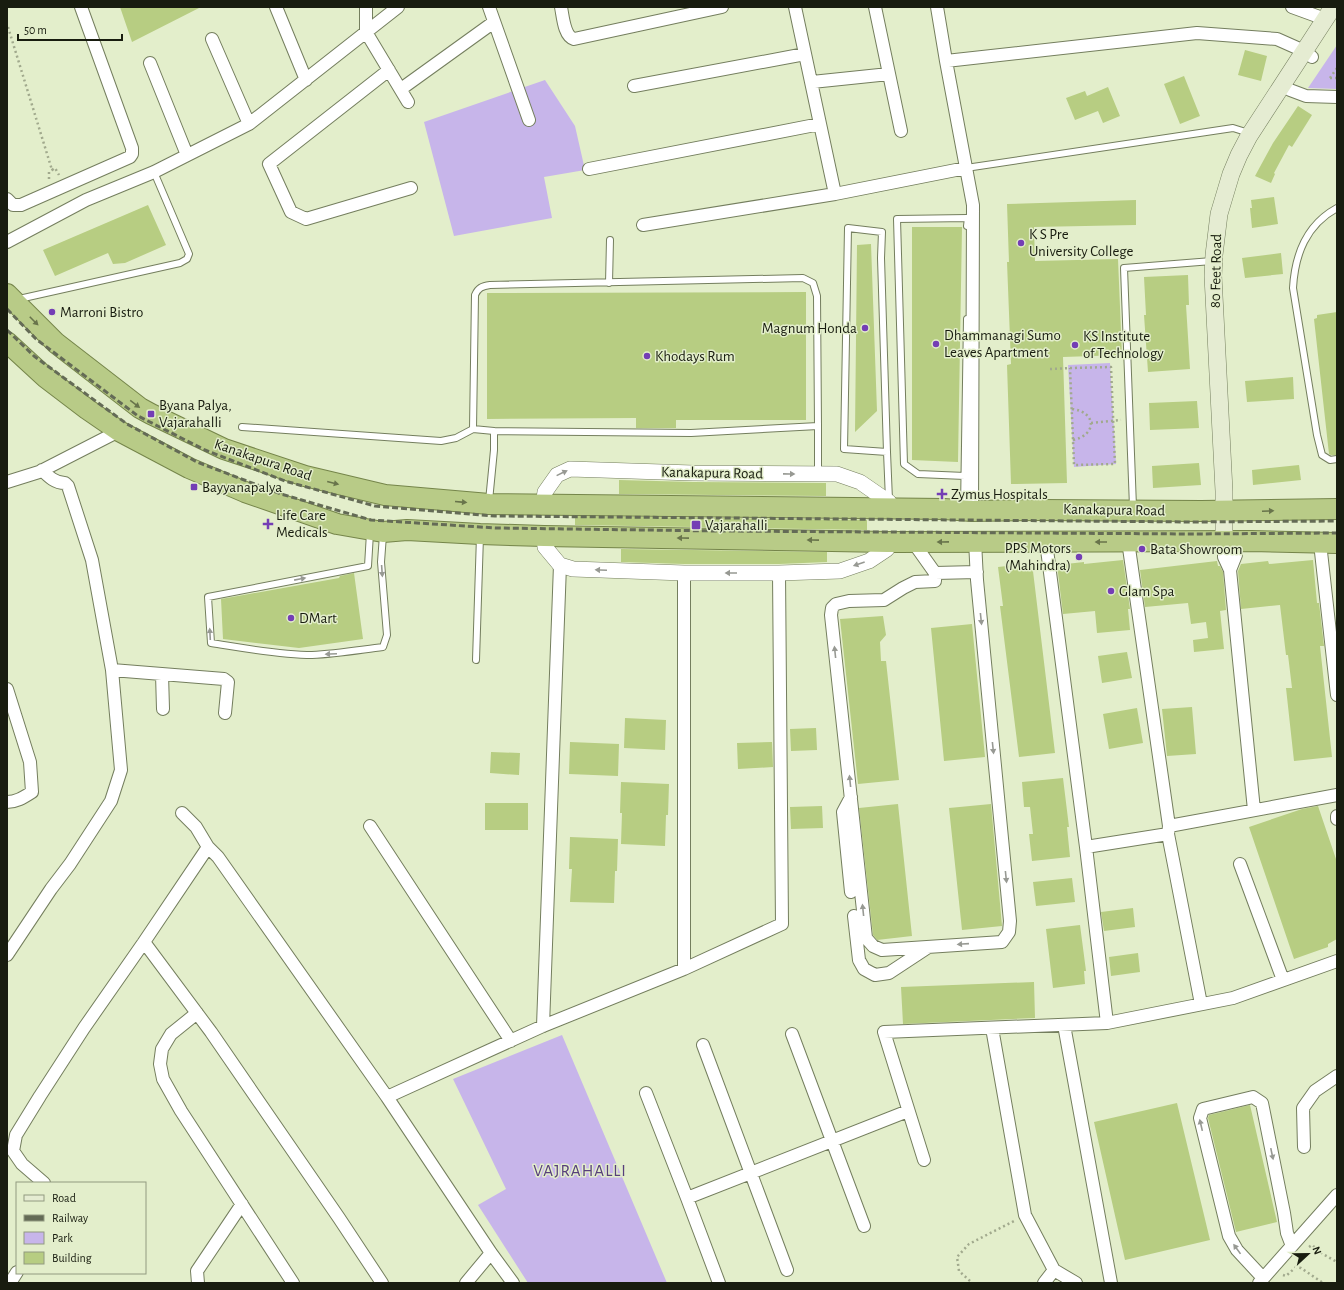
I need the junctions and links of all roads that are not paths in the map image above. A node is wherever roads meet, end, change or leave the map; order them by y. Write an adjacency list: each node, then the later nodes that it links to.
1 (81, 7): 38 (street)
2 (276, 7): 22 (street)
3 (366, 7): 14 (street)
4 (398, 7): 14 (street)
5 (489, 7): 13 (street)
6 (561, 7): 7 (street)
7 (722, 7)
8 (796, 7): 16 (street)
9 (875, 7): 21 (street)
10 (937, 7): 18 (street)
11 (1292, 7): 12 (street)
12 (1332, 15): 17 (main road, 80 Feet Road)
13 (494, 22): 25 (street); 29 (street)
14 (366, 32): 20 (street); 22 (street)
15 (212, 39): 30 (street)
16 (805, 54): 23 (street); 24 (street)
17 (1308, 54): 18 (street); 26 (main road, 80 Feet Road); 33 (main road, 80 Feet Road)
18 (946, 61): 35 (street)
19 (150, 63): 34 (street)
20 (388, 70): 25 (street); 39 (street)
21 (889, 74): 23 (street); 32 (street)
22 (306, 80): 30 (street)
23 (812, 82): 31 (street)
24 (634, 86)
25 (401, 89): 28 (street)
26 (1290, 90): 27 (street); 68 (main road, 80 Feet Road)
27 (1337, 97)
28 (408, 102)
29 (529, 120)
30 (249, 124): 34 (street)
31 (820, 124): 36 (street); 40 (street)
32 (901, 131)
33 (1251, 133): 35 (lane); 47 (main road, 80 Feet Road)
34 (187, 155): 37 (street)
35 (966, 168): 40 (street); 67 (street)
36 (589, 169)
37 (154, 172): 42 (street); 49 (lane)
38 (73, 182): 41 (street); 42 (street)
39 (411, 188)
40 (835, 194): 44 (street)
41 (7, 199)
42 (82, 202): 46 (street)
43 (1337, 208): 57 (lane)
44 (642, 225)
45 (610, 240): 48 (lane)
46 (7, 242)
47 (1214, 260): 66 (lane); 68 (main road, 80 Feet Road)
48 (609, 283): 51 (lane); 53 (lane)
49 (10, 297): 62 (highway, Kanakapura Road, one-way to 62)
50 (7, 342): 54 (highway, Kanakapura Road)
51 (818, 426): 55 (lane); 59 (lane)
52 (242, 427): 53 (lane)
53 (473, 429): 55 (lane)
54 (119, 430): 58 (street); 69 (highway, Kanakapura Road)
55 (494, 431): 62 (lane)
56 (887, 452): 56 (lane); 64 (lane)
57 (1337, 459)
58 (42, 470): 61 (street); 85 (street)
59 (818, 474): 63 (street, Kanakapura Road, one-way to 59); 64 (street, Kanakapura Road)
60 (965, 476): 60 (lane); 67 (lane)
61 (7, 482)
62 (489, 504): 63 (highway, Kanakapura Road)
63 (538, 505): 64 (highway, Kanakapura Road); 71 (highway)
64 (890, 505): 67 (highway, Kanakapura Road)
65 (1336, 508): 68 (highway, Kanakapura Road, one-way to 65)
66 (1133, 510): 67 (highway, Kanakapura Road); 68 (highway, Kanakapura Road)
67 (968, 511)
68 (1230, 511): 77 (main road, 80 Feet Road)
69 (376, 530): 69 (lane, one-way to 69); 70 (highway, Kanakapura Road)
70 (480, 534): 71 (highway, Kanakapura Road); 84 (lane)
71 (538, 536): 73 (highway, Kanakapura Road, one-way to 71); 79 (street)
72 (975, 541): 74 (highway, Kanakapura Road, one-way to 74); 75 (highway, Kanakapura Road); 80 (street)
73 (888, 542): 74 (highway, Kanakapura Road); 82 (street, one-way to 82)
74 (913, 542): 83 (street)
75 (1046, 542): 76 (highway, Kanakapura Road, one-way to 75); 99 (street)
76 (1128, 542): 77 (highway, Kanakapura Road); 97 (street)
77 (1230, 542): 78 (highway, Kanakapura Road); 94 (street)
78 (1329, 543): 88 (street)
79 (560, 565): 81 (street, one-way to 79); 113 (street)
80 (976, 572): 83 (street); 104 (street, one-way to 104)
81 (684, 573): 82 (street, one-way to 81); 107 (street)
82 (779, 573): 107 (street)
83 (935, 573): 92 (street, one-way to 83)
84 (476, 660)
85 (112, 670): 86 (street); 105 (street)
86 (162, 674): 89 (street); 90 (street)
87 (7, 689): 93 (street)
88 (1337, 695)
89 (163, 709)
90 (226, 713)
91 (1337, 795): 94 (street)
92 (851, 797): 101 (street); 104 (street, one-way to 92)
93 (7, 802)
94 (1254, 810): 97 (street)
95 (182, 813): 98 (street)
96 (370, 826): 116 (street)
97 (1169, 830): 99 (street); 109 (street)
98 (208, 847): 103 (street); 120 (street)
99 (1086, 847): 111 (street)
100 (1240, 864): 108 (street)
101 (851, 892)
102 (854, 916): 104 (street)
103 (144, 942): 110 (street); 126 (street)
104 (929, 947)
105 (7, 954)
106 (1337, 962): 108 (street)
107 (684, 969): 113 (street)
108 (1283, 980): 109 (street)
109 (1201, 1004): 111 (street)
110 (197, 1013): 129 (street); 141 (street)
111 (1107, 1023): 112 (street)
112 (1064, 1025): 114 (street); 147 (street)
113 (543, 1026): 116 (street)
114 (992, 1028): 121 (street); 135 (street)
115 (792, 1034): 122 (street)
116 (511, 1041): 120 (street)
117 (702, 1045): 125 (street)
118 (1337, 1076): 123 (street)
119 (646, 1093): 128 (street)
120 (386, 1097): 133 (street)
121 (908, 1111): 122 (street); 124 (street)
122 (832, 1141): 125 (street); 131 (street)
123 (1304, 1147)
124 (924, 1160)
125 (750, 1173): 128 (street); 134 (street)
126 (43, 1182)
127 (1337, 1195): 130 (street)
128 (687, 1198): 144 (street)
129 (242, 1204): 139 (street); 140 (street)
130 (1333, 1208): 132 (street)
131 (864, 1226)
132 (1293, 1245): 137 (street); 137 (street, one-way to 132)
133 (491, 1253): 142 (street); 143 (street)
134 (787, 1270)
135 (1054, 1270): 145 (street); 146 (street)
136 (16, 1274): 138 (street)
137 (1261, 1280)
138 (10, 1283)
139 (198, 1283)
140 (293, 1283)
141 (382, 1283)
142 (466, 1283)
143 (513, 1283)
144 (719, 1283)
145 (1044, 1283)
146 (1076, 1283)
147 (1111, 1283)

